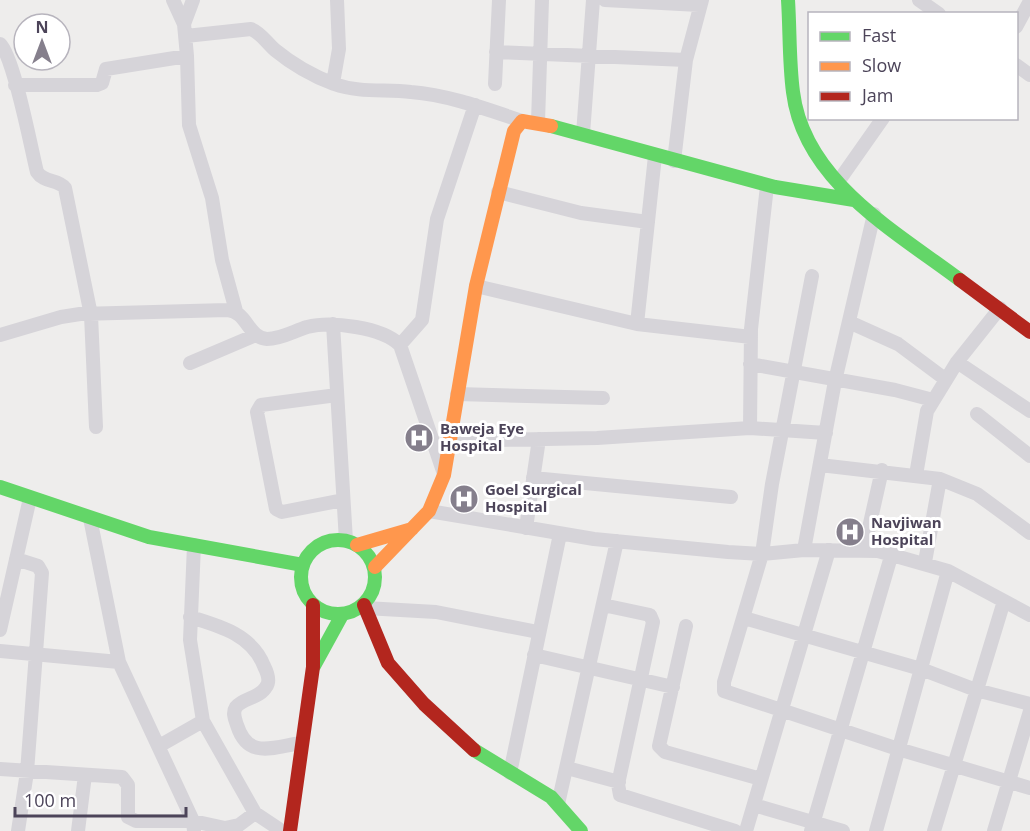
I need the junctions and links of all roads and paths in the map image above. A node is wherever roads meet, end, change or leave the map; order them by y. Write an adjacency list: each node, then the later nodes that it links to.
1 (173, 0): 14 (street)
2 (193, 0): 14 (street)
3 (337, 0): 23 (street)
4 (500, 0): 16 (street)
5 (542, 0): 17 (street)
6 (593, 0): 18 (street)
7 (605, 0): 11 (street)
8 (788, 0): 33 (street)
9 (919, 0): 12 (street)
10 (1030, 1): 13 (street)
11 (701, 3): 20 (street)
12 (936, 12)
13 (1018, 25)
14 (185, 30): 19 (street); 23 (street)
15 (0, 44): 25 (street)
16 (496, 52): 17 (street); 24 (street)
17 (541, 52): 18 (street); 29 (street)
18 (588, 54): 20 (street); 30 (street)
19 (187, 56): 25 (street); 42 (street)
20 (686, 60): 32 (street)
21 (1018, 66): 22 (street)
22 (1030, 75)
23 (333, 83): 26 (street)
24 (495, 84)
25 (15, 85): 43 (street)
26 (475, 105): 28 (street); 51 (street)
27 (882, 120): 33 (street)
28 (522, 121): 29 (street); 35 (street)
29 (538, 122): 30 (street)
30 (583, 134): 31 (street)
31 (655, 156): 32 (street); 38 (street)
32 (674, 161): 34 (street)
33 (838, 182): 36 (street)
34 (767, 186): 36 (street); 50 (street)
35 (498, 192): 38 (street); 40 (street)
36 (854, 200): 37 (street)
37 (874, 214): 41 (street); 44 (street)
38 (648, 222): 46 (street)
39 (812, 276): 55 (street)
40 (476, 286): 46 (street); 58 (street)
41 (1000, 308): 47 (street); 52 (street)
42 (236, 311): 43 (street); 48 (street)
43 (91, 315): 49 (street); 64 (street)
44 (849, 322): 56 (street); 57 (street)
45 (333, 324): 48 (street); 51 (street); 59 (street)
46 (637, 324): 50 (street)
47 (1028, 325)
48 (256, 335): 53 (street)
49 (0, 336)
50 (751, 337): 54 (street)
51 (400, 345): 73 (street)
52 (957, 362): 56 (street); 62 (street)
53 (190, 363)
54 (750, 364): 55 (street); 65 (street)
55 (794, 372): 57 (street); 66 (street)
56 (945, 379): 61 (street)
57 (835, 381): 61 (street); 67 (street)
58 (457, 394): 60 (street); 69 (street)
59 (337, 395): 80 (street); 80 (street)
60 (603, 398)
61 (933, 400): 74 (street)
62 (1030, 411)
63 (977, 414): 70 (street)
64 (96, 427)
65 (750, 428): 66 (street); 68 (street)
66 (784, 429): 67 (street); 94 (street)
67 (826, 433): 71 (street)
68 (539, 439): 69 (street); 75 (street)
69 (450, 441): 73 (street)
70 (1030, 456)
71 (820, 465): 72 (street); 90 (street)
72 (882, 470): 74 (street); 92 (street)
73 (444, 474): 81 (street)
74 (916, 475): 76 (street)
75 (533, 478): 78 (street); 83 (street)
76 (940, 479): 85 (street); 96 (street)
77 (0, 487): 79 (street)
78 (731, 497)
79 (30, 498): 82 (street); 95 (street)
80 (343, 500): 88 (street)
81 (429, 511): 83 (street); 84 (street)
82 (90, 518): 89 (street); 116 (street)
83 (526, 528): 86 (street)
84 (414, 529): 88 (street); 98 (street)
85 (1030, 533)
86 (560, 534): 87 (street); 110 (street)
87 (616, 541): 94 (street); 102 (street)
88 (351, 543): 97 (street); 98 (street)
89 (194, 545): 97 (street); 106 (street)
90 (804, 550): 91 (street); 94 (street)
91 (829, 550): 92 (street); 111 (street)
92 (864, 550): 93 (street)
93 (892, 553): 96 (street); 113 (street)
94 (762, 554): 107 (street)
95 (16, 560): 109 (street); 114 (street)
96 (925, 562): 99 (street)
97 (303, 565): 101 (street)
98 (375, 567): 103 (street)
99 (948, 571): 100 (street); 119 (street)
100 (1004, 601): 105 (street); 122 (street)
101 (313, 605): 104 (street); 117 (street)
102 (603, 605): 118 (street); 120 (street)
103 (364, 607): 104 (street); 110 (street); 135 (street)
104 (342, 615): 117 (street)
105 (1030, 615)
106 (190, 617): 126 (street); 128 (street)
107 (744, 618): 111 (street); 125 (street)
108 (686, 626): 121 (street)
109 (0, 630)
110 (538, 632): 115 (street)
111 (804, 636): 113 (street); 125 (street)
112 (0, 651): 114 (street)
113 (863, 653): 119 (street); 127 (street)
114 (35, 655): 116 (street); 134 (street)
115 (534, 655): 118 (street); 135 (street)
116 (119, 662): 129 (street)
117 (313, 667): 128 (street)
118 (589, 667): 120 (street); 132 (street)
119 (921, 669): 122 (street); 130 (street)
120 (642, 680): 121 (street); 139 (street)
121 (673, 687): 137 (street)
122 (976, 690): 123 (street); 131 (street)
123 (1030, 704)
124 (1030, 711): 138 (street)
125 (781, 712): 127 (street); 137 (street)
126 (203, 721): 129 (street); 143 (street)
127 (840, 729): 130 (street); 145 (street)
128 (301, 743): 149 (street)
129 (159, 746): 144 (street)
130 (898, 748): 131 (street); 154 (street)
131 (954, 764): 138 (street); 155 (street)
132 (567, 768): 139 (street); 141 (street)
133 (0, 769): 134 (street)
134 (27, 772): 136 (street); 146 (street)
135 (510, 774): 141 (street)
136 (85, 775): 144 (street); 147 (street)
137 (761, 779): 142 (street)
138 (1008, 781): 140 (street); 156 (street)
139 (619, 782): 151 (street)
140 (1030, 788)
141 (558, 804): 150 (street)
142 (754, 805): 145 (street); 152 (street)
143 (255, 813): 144 (street); 148 (street)
144 (194, 826)
145 (812, 827): 153 (street)
146 (18, 831)
147 (78, 831)
148 (282, 831)
149 (290, 831)
150 (581, 831)
151 (735, 831)
152 (746, 831)
153 (843, 831)
154 (876, 831)
155 (934, 831)
156 (994, 831)

